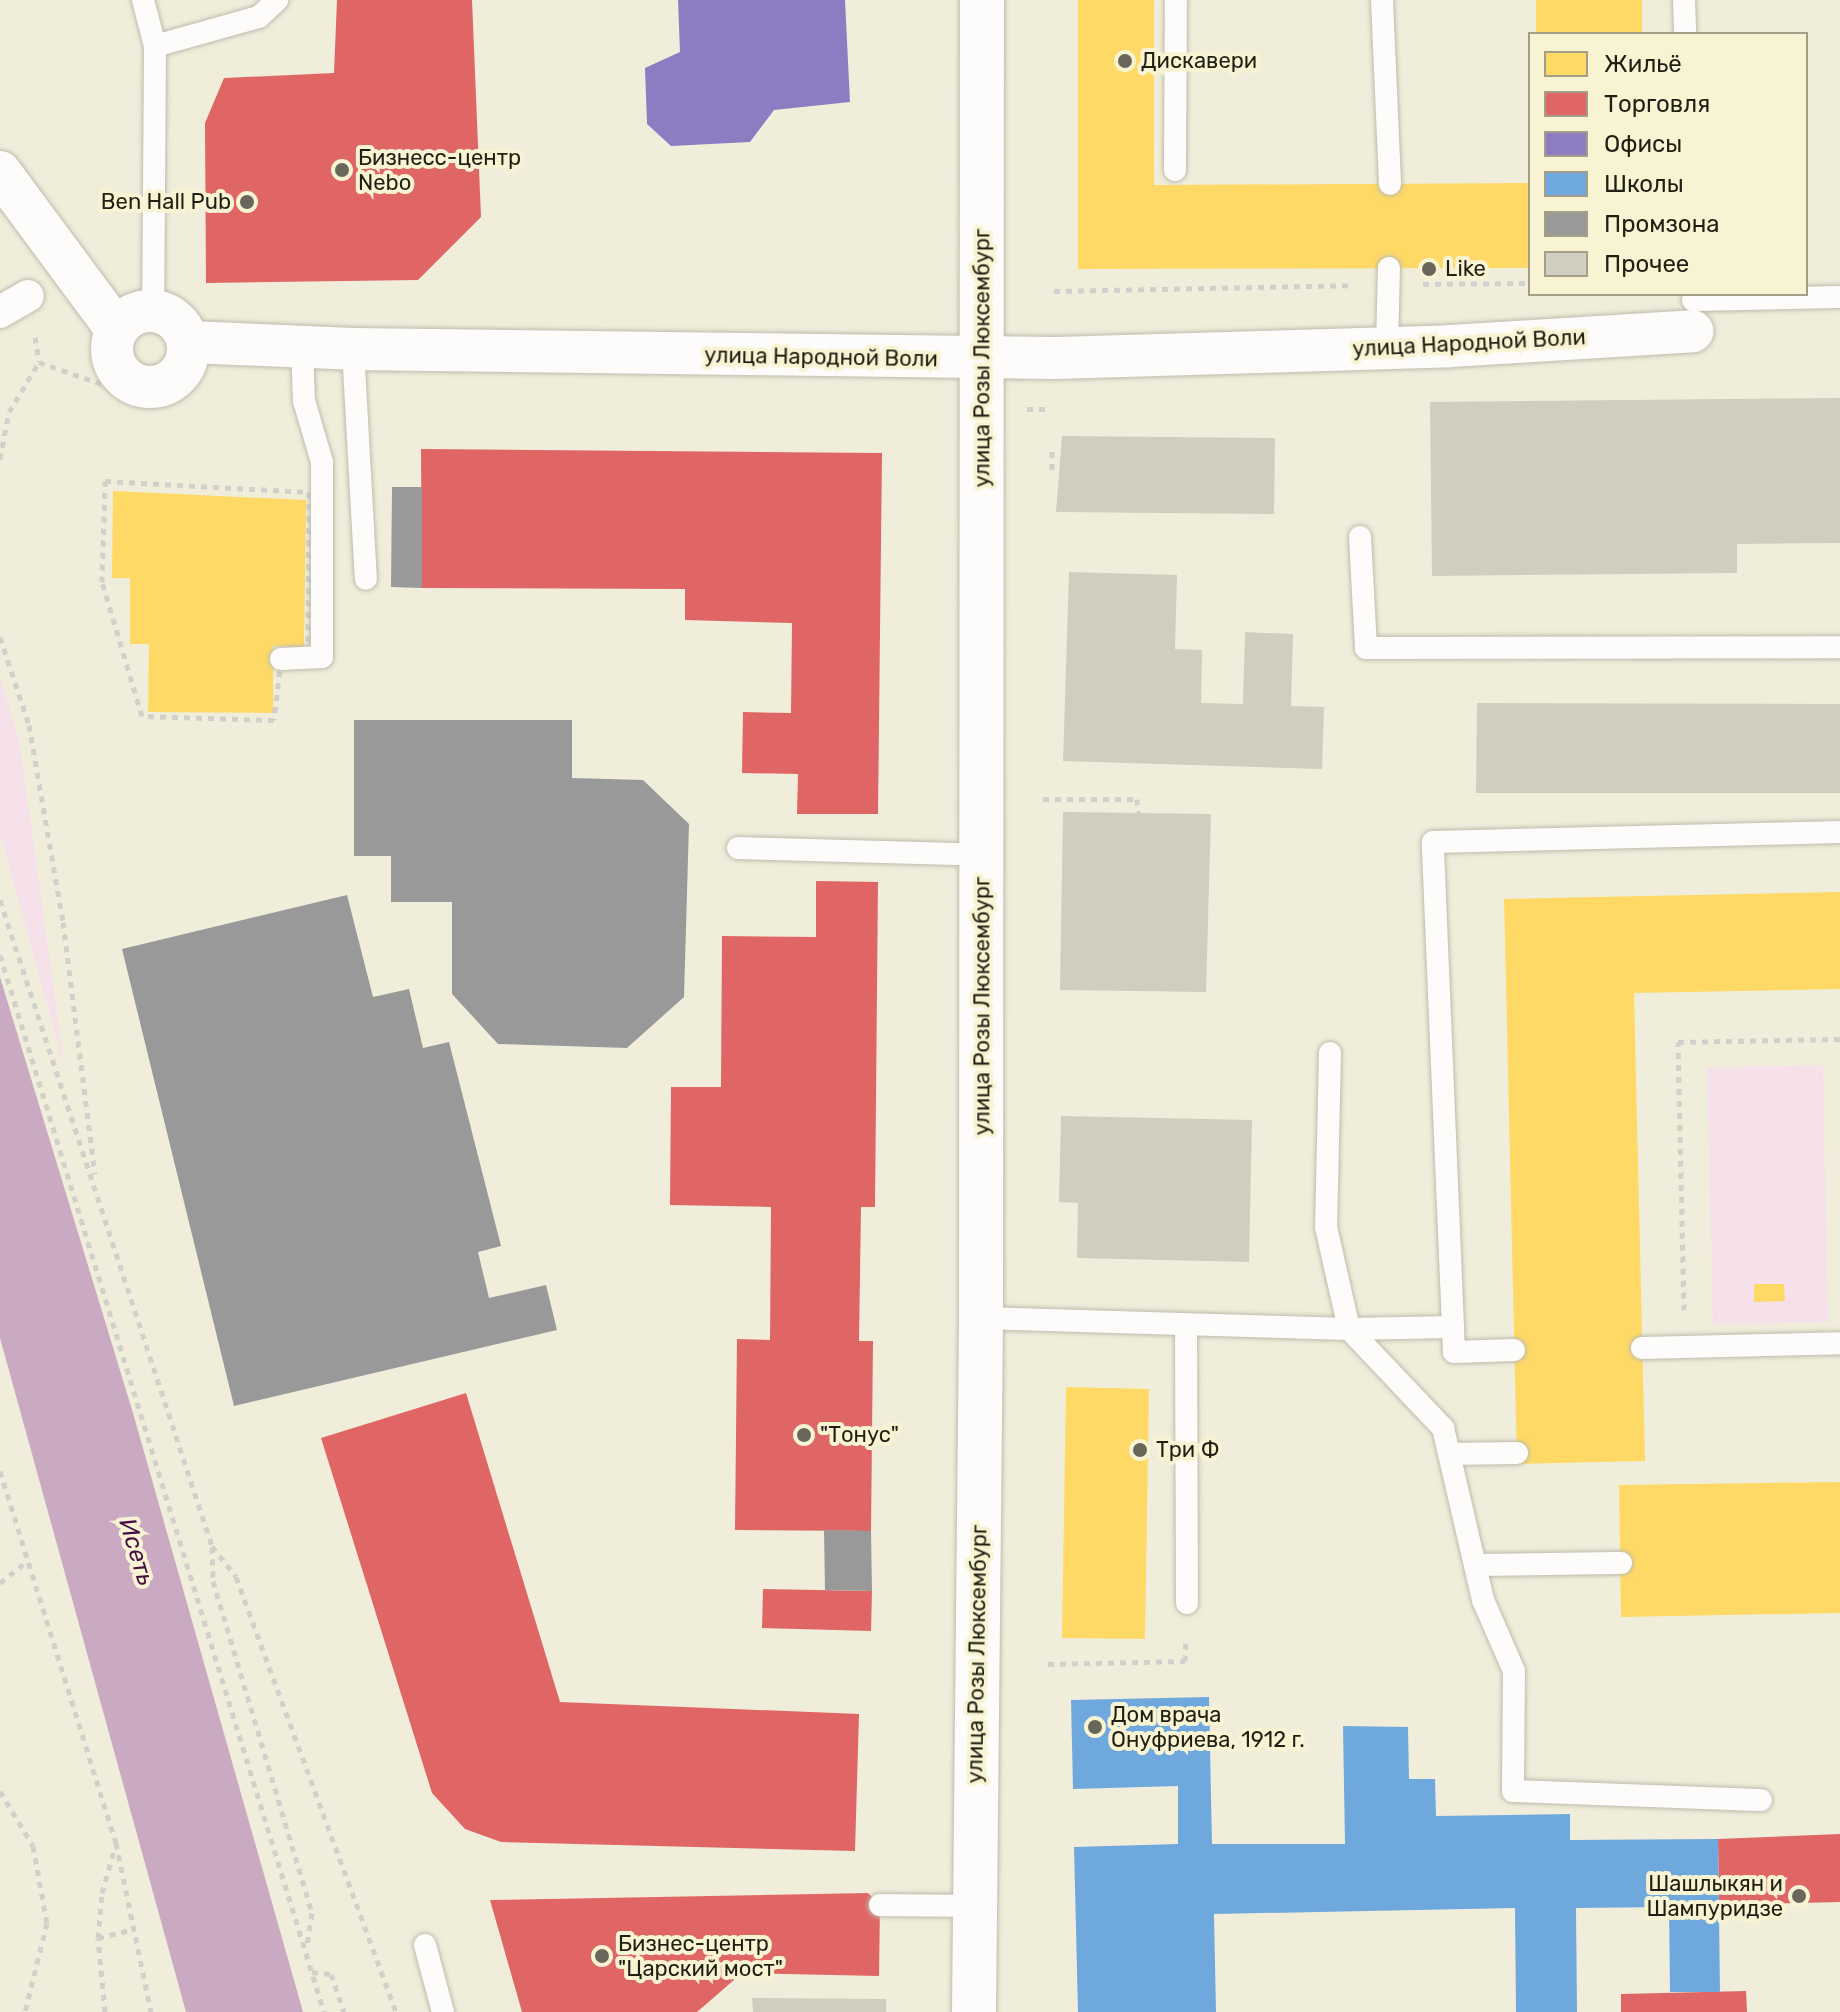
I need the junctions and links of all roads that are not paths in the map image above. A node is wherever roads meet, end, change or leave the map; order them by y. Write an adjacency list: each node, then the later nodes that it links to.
1 (143, 0): 8 (lane)
2 (277, 0): 8 (lane)
3 (982, 0): 23 (main road, улица Розы Люксембург)
4 (1176, 0): 9 (lane)
5 (1382, 0): 11 (lane)
6 (1684, 0): 7 (lane)
7 (1685, 32)
8 (155, 46): 16 (lane)
9 (1175, 170)
10 (0, 172): 18 (street)
11 (1390, 184)
12 (1389, 276): 21 (lane)
13 (28, 296): 17 (street)
14 (1840, 297): 15 (lane)
15 (1693, 308): 21 (street, улица Народной Воли)
16 (153, 310): 18 (street); 19 (street)
17 (0, 312)
18 (116, 329): 19 (street)
19 (189, 342): 20 (street, улица Народной Воли)
20 (302, 347): 22 (street, улица Народной Воли); 27 (lane)
21 (1387, 348): 23 (street, улица Народной Воли)
22 (353, 349): 23 (street, улица Народной Воли); 25 (lane)
23 (982, 358): 30 (main road, улица Розы Люксембург)
24 (1360, 537): 26 (lane)
25 (366, 579)
26 (1840, 647)
27 (281, 659)
28 (1840, 832): 34 (lane)
29 (738, 848): 30 (lane)
30 (982, 855): 32 (main road, улица Розы Люксембург)
31 (1330, 1053): 35 (lane)
32 (981, 1318): 33 (lane); 46 (main road, улица Розы Люксембург)
33 (1186, 1325): 35 (lane); 43 (lane)
34 (1453, 1327): 35 (lane); 38 (lane)
35 (1349, 1329): 40 (lane)
36 (1840, 1343): 37 (lane)
37 (1642, 1348)
38 (1514, 1350)
39 (1517, 1453): 40 (lane)
40 (1450, 1454): 42 (lane)
41 (1621, 1563): 42 (lane)
42 (1475, 1565): 44 (lane)
43 (1187, 1603)
44 (1761, 1800)
45 (880, 1905): 46 (lane)
46 (974, 1906): 49 (main road, улица Розы Люксембург)
47 (425, 1945): 48 (lane)
48 (443, 2012)
49 (974, 2012)

